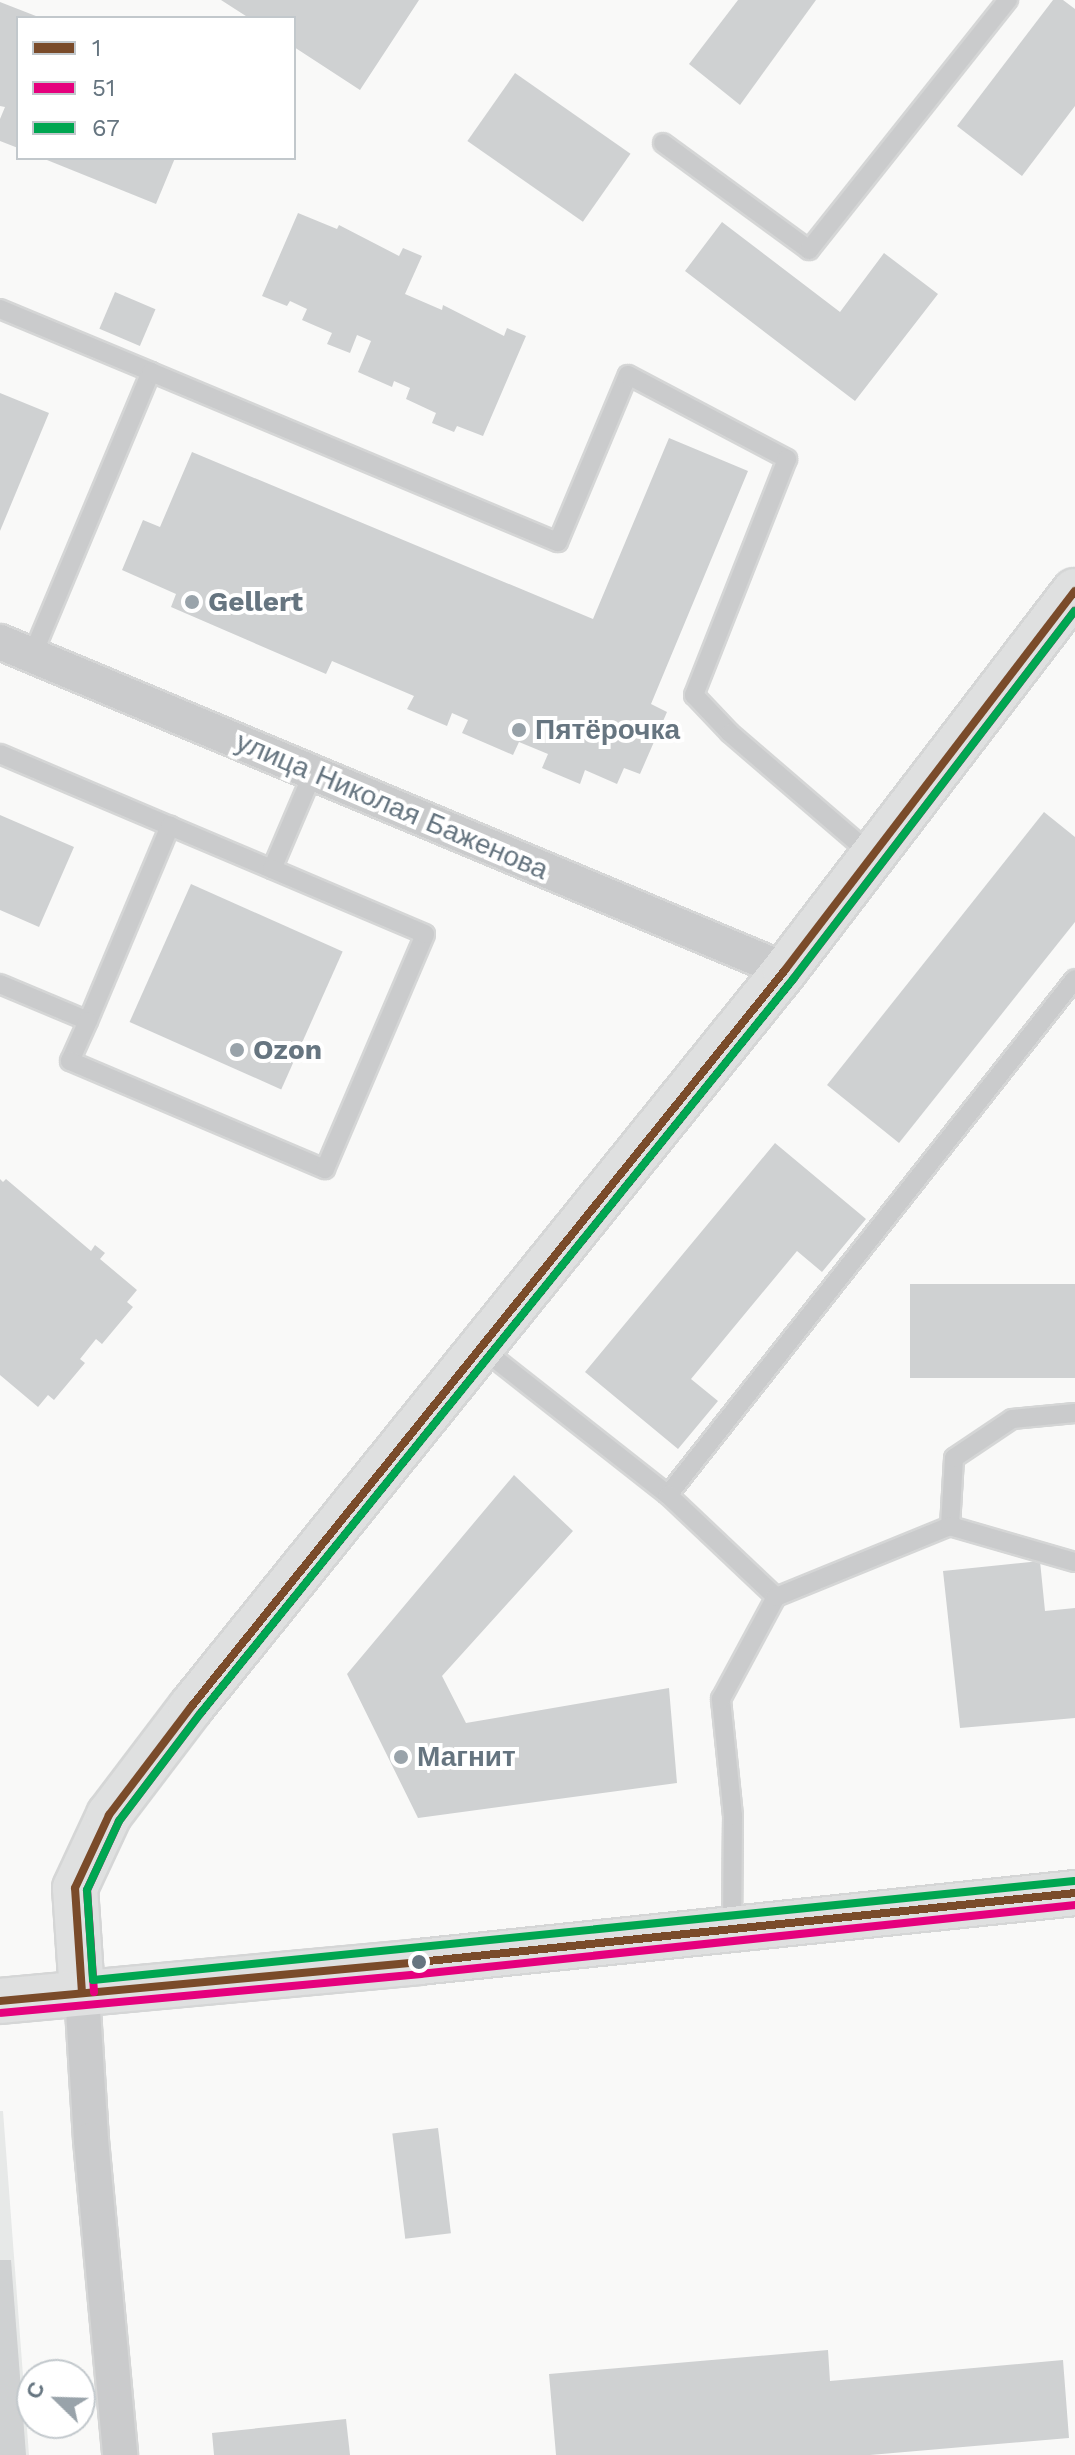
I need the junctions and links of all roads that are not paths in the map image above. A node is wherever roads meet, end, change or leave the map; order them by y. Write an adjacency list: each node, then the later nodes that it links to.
1 (1008, 0): 2 (lane)
2 (663, 143)
3 (0, 309): 4 (lane)
4 (151, 372): 7 (lane); 11 (lane)
5 (1075, 591): 11 (street)
6 (0, 642): 7 (street, улица Николая Баженова)
7 (32, 656): 9 (street, улица Николая Баженова)
8 (0, 754): 10 (lane)
9 (313, 773): 12 (lane); 13 (street, улица Николая Баженова)
10 (170, 826): 12 (lane); 16 (lane)
11 (872, 855): 13 (street)
12 (272, 869): 16 (lane)
13 (785, 970): 17 (street)
14 (1075, 979): 19 (lane)
15 (0, 984): 16 (lane)
16 (88, 1021)
17 (480, 1347): 19 (lane); 25 (street)
18 (1075, 1413): 20 (lane)
19 (668, 1495): 22 (lane)
20 (950, 1526): 21 (lane); 22 (lane)
21 (1075, 1562)
22 (776, 1597): 24 (lane)
23 (1075, 1893): 24 (street)
24 (732, 1930): 25 (street)
25 (82, 1993): 26 (street); 27 (street)
26 (0, 2001)
27 (120, 2455)

